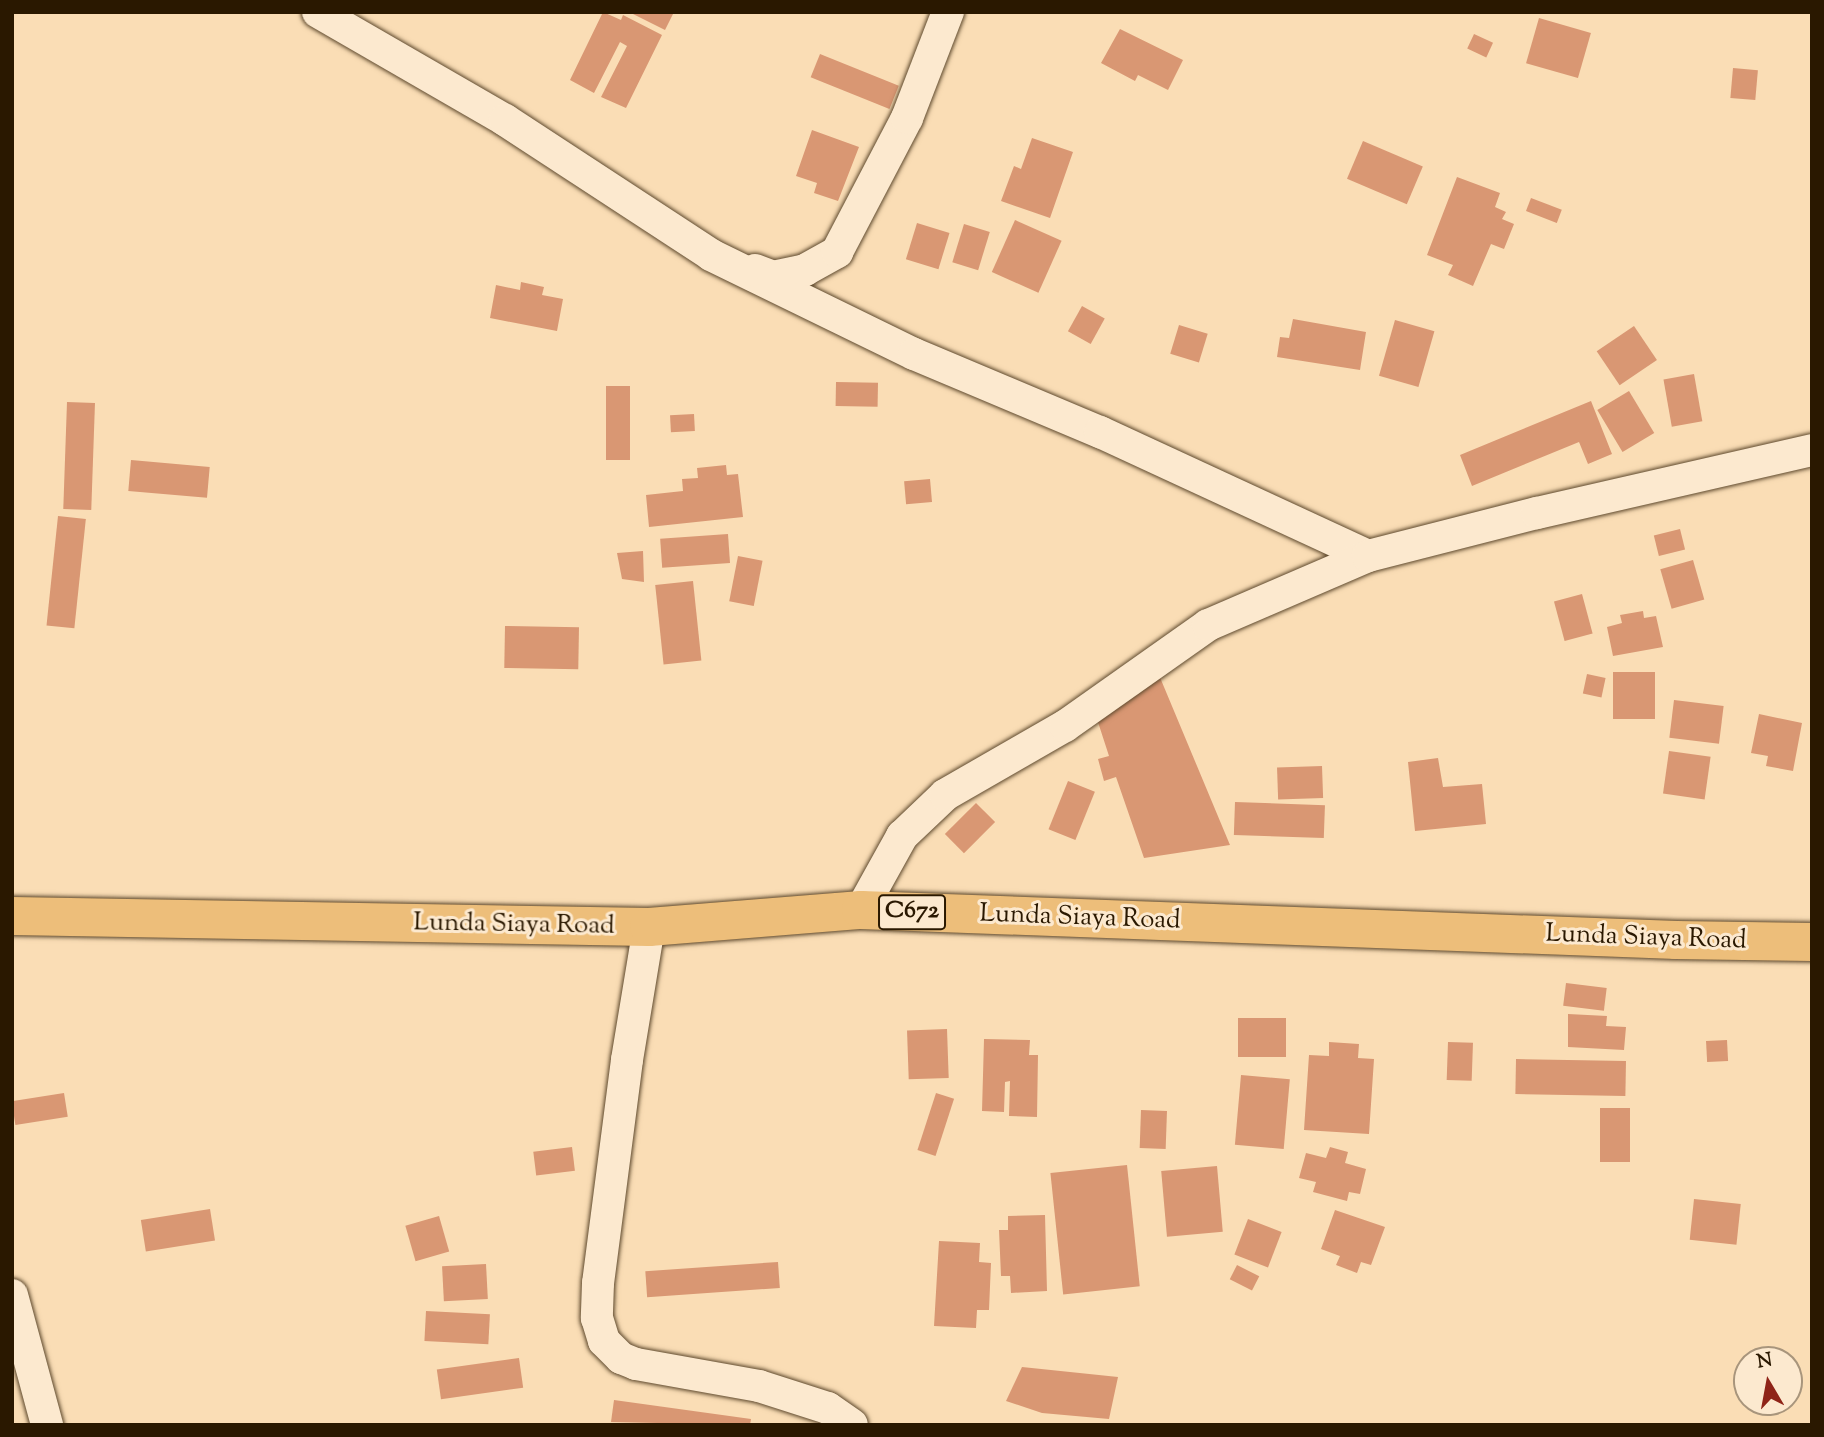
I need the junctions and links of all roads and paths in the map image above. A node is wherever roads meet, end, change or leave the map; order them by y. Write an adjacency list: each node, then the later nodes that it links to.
1 (318, 12): 3 (street)
2 (948, 12): 3 (street)
3 (711, 255): 5 (street)
4 (1812, 450): 5 (street)
5 (1368, 556): 6 (street)
6 (861, 910): 8 (main road, Lunda Siaya Road / C672); 9 (main road, Lunda Siaya Road / C672)
7 (12, 916): 8 (main road, Lunda Siaya Road / C672)
8 (649, 928): 12 (street)
9 (1812, 942)
10 (12, 1295): 11 (street)
11 (47, 1425)
12 (852, 1425)

